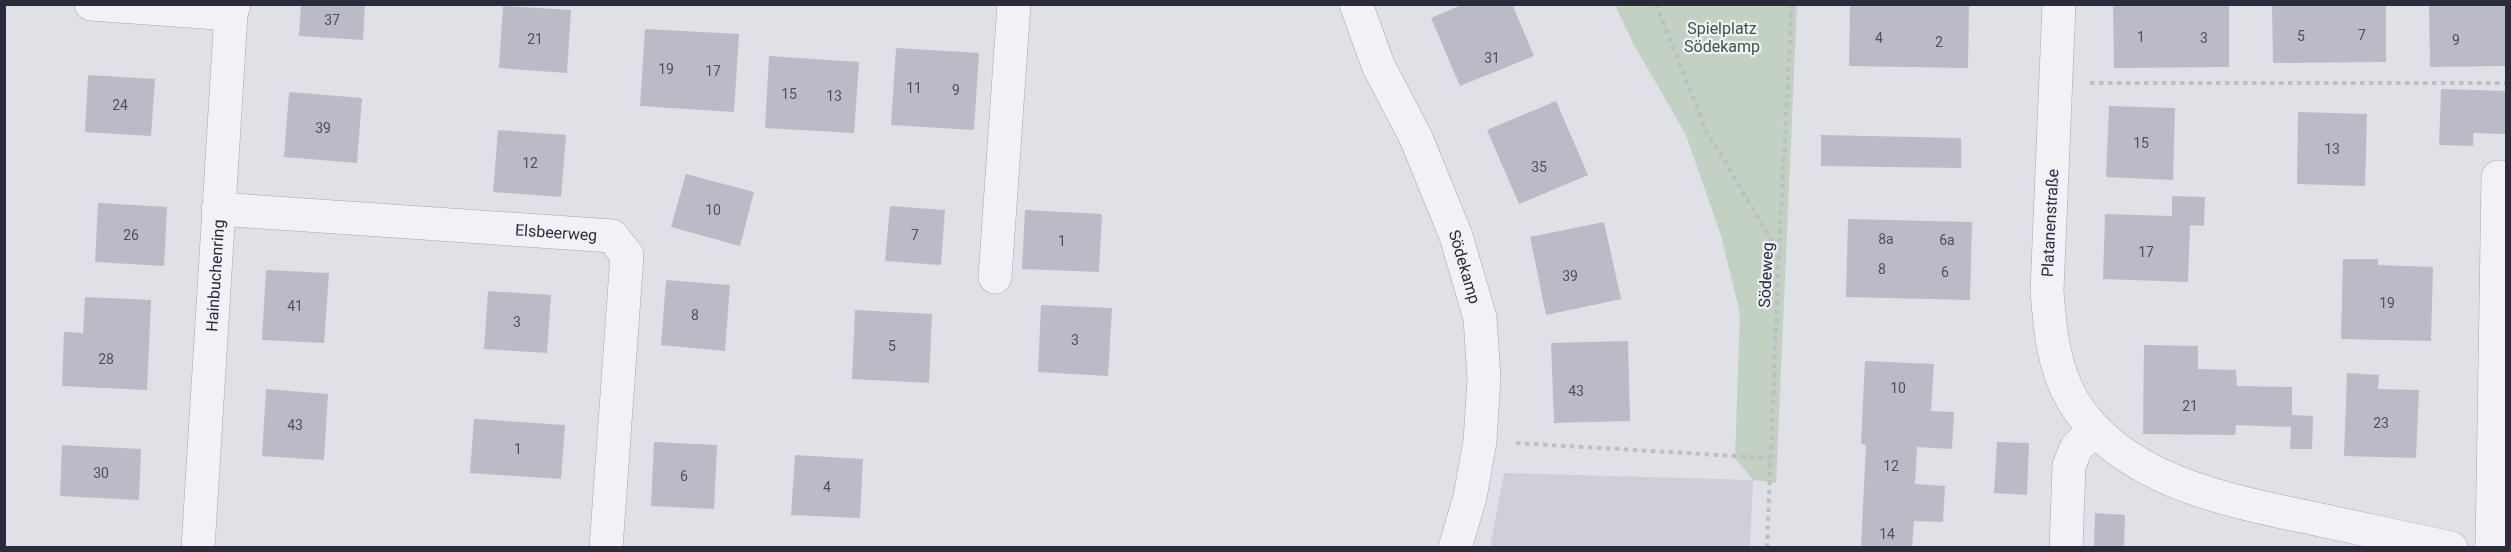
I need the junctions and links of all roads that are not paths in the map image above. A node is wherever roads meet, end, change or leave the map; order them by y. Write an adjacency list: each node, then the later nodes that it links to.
1 (91, 4): 5 (street)
2 (1014, 4): 8 (street)
3 (1356, 4): 13 (street, Södekamp)
4 (2059, 4): 9 (street, Platanenstraße)
5 (233, 9): 7 (street, Hainbuchenring)
6 (2498, 177): 16 (street)
7 (218, 209): 11 (street, Hainbuchenring); 12 (street, Elsbeerweg)
8 (995, 277)
9 (2095, 430): 10 (street, Platanenstraße); 14 (street)
10 (2392, 542): 15 (street, Platanenstraße)
11 (198, 548)
12 (606, 548)
13 (1455, 548)
14 (2066, 548)
15 (2451, 548)
16 (2492, 548)

